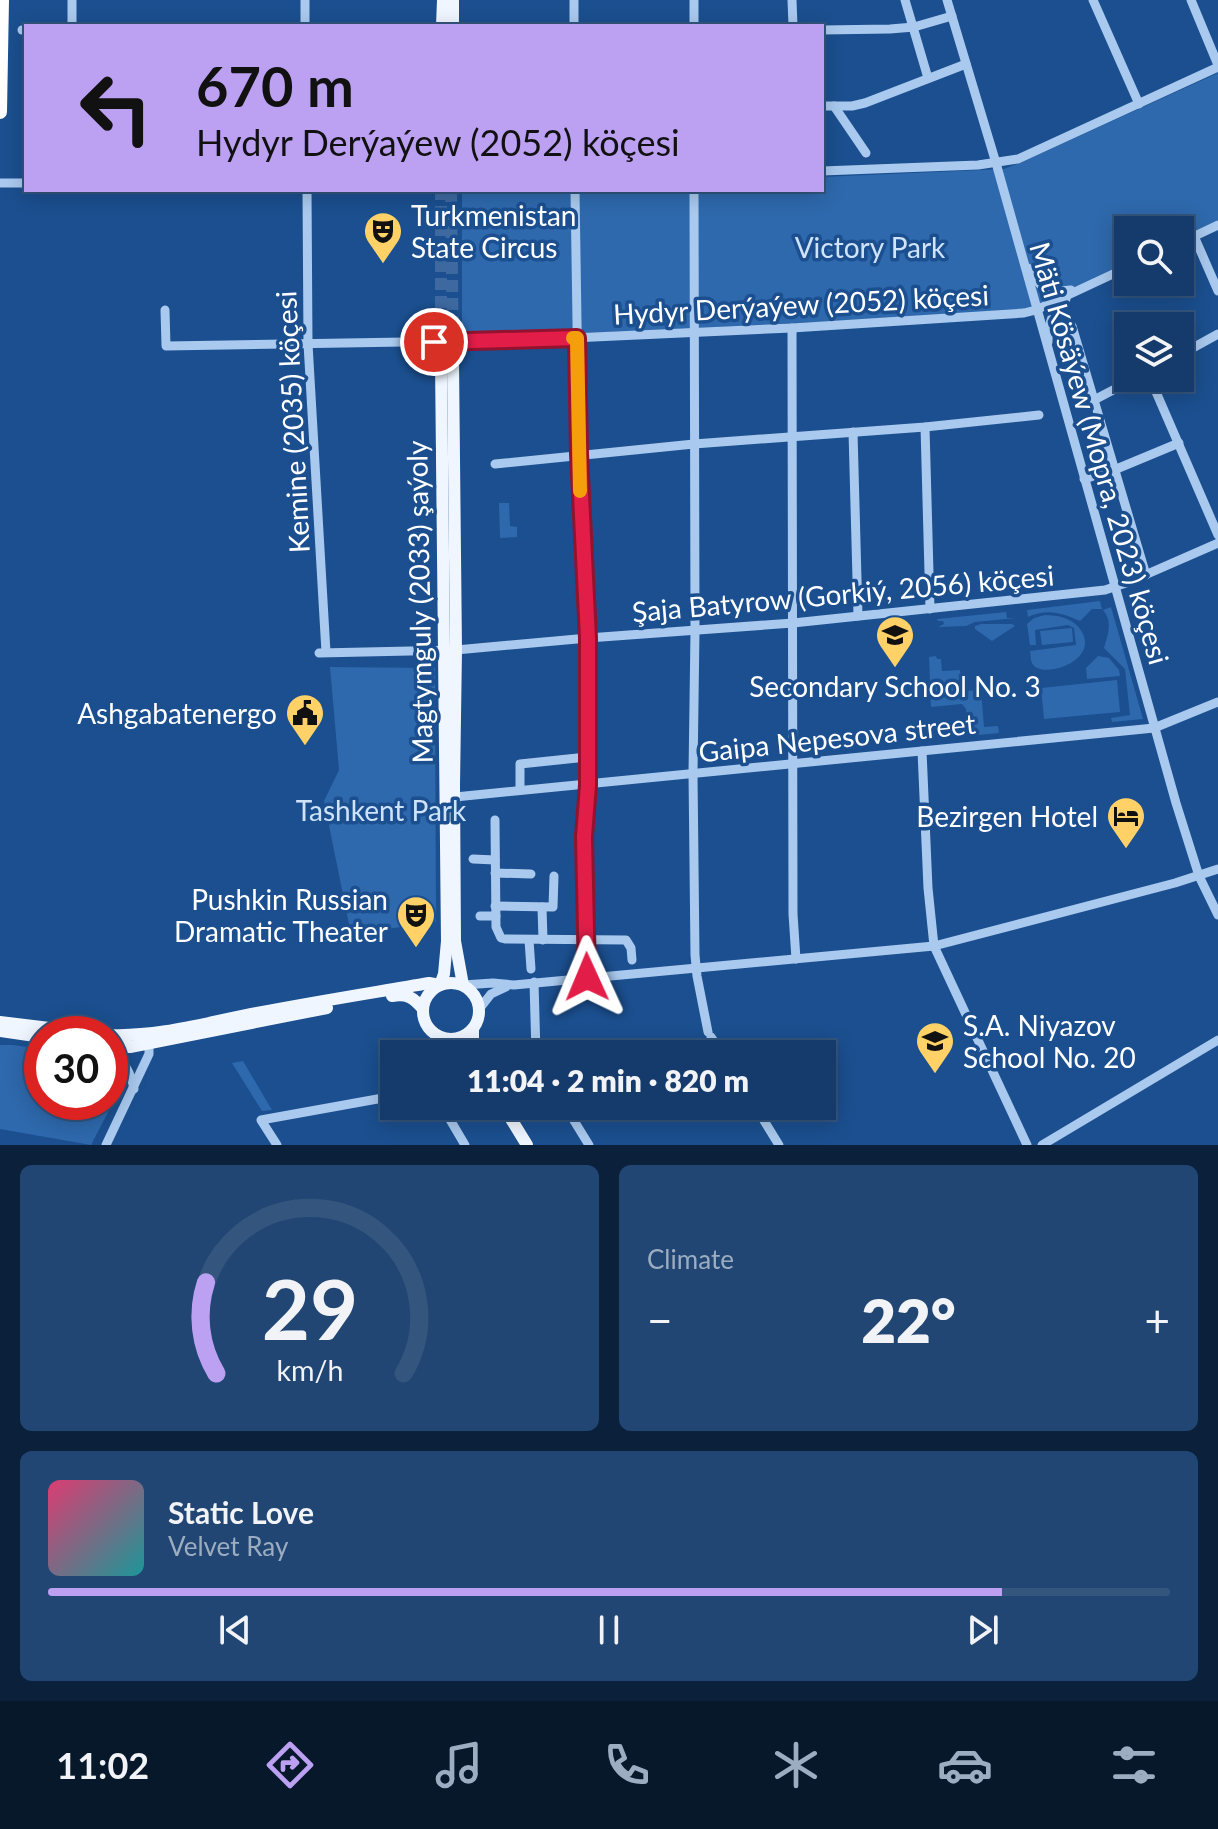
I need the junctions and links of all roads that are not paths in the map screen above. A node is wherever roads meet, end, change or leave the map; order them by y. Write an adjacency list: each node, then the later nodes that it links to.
1 (2, 0): 29 (highway)
2 (72, 0): 14 (street)
3 (305, 0): 15 (street)
4 (443, 0): 16 (main road)
5 (453, 0): 17 (main road)
6 (574, 0): 18 (street)
7 (694, 0): 19 (street)
8 (792, 0): 20 (street)
9 (905, 0): 21 (street)
10 (947, 0): 13 (street, Mäti Kösäýew (Mopra, 2023) köçesi)
11 (1093, 0): 26 (street)
12 (1191, 0): 24 (street)
13 (952, 16): 21 (street); 23 (street, Mäti Kösäýew (Mopra, 2023) köçesi)
14 (72, 24)
15 (305, 24)
16 (442, 24)
17 (453, 24)
18 (574, 24)
19 (694, 24)
20 (793, 24)
21 (914, 27): 22 (street); 25 (street)
22 (824, 30)
23 (966, 64): 25 (street); 31 (street, Mäti Kösäýew (Mopra, 2023) köçesi)
24 (1218, 66): 26 (street)
25 (928, 78): 28 (street)
26 (1139, 104): 31 (street)
27 (824, 106): 28 (street)
28 (834, 106): 30 (street)
29 (0, 112)
30 (866, 153)
31 (996, 163): 32 (street); 40 (street, Mäti Kösäýew (Mopra, 2023) köçesi)
32 (824, 171)
33 (0, 183): 34 (street)
34 (24, 183)
35 (307, 192): 51 (street, Kemine (2035) köçesi)
36 (575, 192): 50 (street)
37 (694, 192): 48 (street)
38 (1218, 225): 39 (street)
39 (1194, 236): 43 (street)
40 (1020, 251): 42 (street); 45 (street, Mäti Kösäýew (Mopra, 2023) köçesi)
41 (1114, 273): 42 (street, Hydyr Derýaýew (2052) köçesi)
42 (1078, 290): 45 (street, Hydyr Derýaýew (2052) köçesi); 53 (street)
43 (1218, 291)
44 (165, 310): 51 (street, Hydyr Derýaýew (2052) köçesi)
45 (1036, 310): 47 (street, Hydyr Derýaýew (2052) köçesi); 53 (street, Mäti Kösäýew (Mopra, 2023) köçesi)
46 (1072, 326): 57 (street)
47 (792, 328): 48 (street, Hydyr Derýaýew (2052) köçesi); 61 (street)
48 (694, 332): 50 (street, Hydyr Derýaýew (2052) köçesi); 63 (street)
49 (1218, 334): 52 (street)
50 (577, 338): 51 (street, Hydyr Derýaýew (2052) köçesi); 64 (street)
51 (308, 344): 78 (street, Kemine (2035) köçesi)
52 (1194, 347)
53 (1050, 360): 67 (street, Mäti Kösäýew (Mopra, 2023) köçesi)
54 (447, 362): 77 (main road, Magtymguly (2033) şaýoly)
55 (1114, 390): 57 (street)
56 (1156, 392): 62 (street)
57 (1094, 400): 66 (street)
58 (1039, 415): 59 (street)
59 (925, 427): 60 (street); 72 (street)
60 (853, 432): 61 (street); 73 (street)
61 (792, 438): 63 (street); 74 (street)
62 (1179, 443): 66 (street); 68 (street)
63 (694, 444): 64 (street); 75 (street)
64 (579, 454): 65 (street); 76 (street)
65 (495, 464)
66 (1114, 470): 67 (street); 70 (street)
67 (1084, 479): 71 (street, Mäti Kösäýew (Mopra, 2023) köçesi)
68 (1218, 535)
69 (1218, 543): 70 (street, Şaja Batyrow (Gorkiý, 2056) köçesi)
70 (1146, 575): 71 (street, Şaja Batyrow (Gorkiý, 2056) köçesi)
71 (1115, 588): 72 (street, Şaja Batyrow (Gorkiý, 2056) köçesi); 80 (street, Mäti Kösäýew (Mopra, 2023) köçesi)
72 (930, 609): 73 (street, Şaja Batyrow (Gorkiý, 2056) köçesi)
73 (858, 616): 74 (street, Şaja Batyrow (Gorkiý, 2056) köçesi)
74 (793, 623): 75 (street, Şaja Batyrow (Gorkiý, 2056) köçesi); 83 (street)
75 (695, 631): 76 (street, Şaja Batyrow (Gorkiý, 2056) köçesi); 84 (street)
76 (588, 638): 77 (street, Şaja Batyrow (Gorkiý, 2056) köçesi); 82 (street)
77 (451, 650): 78 (street, Şaja Batyrow (Gorkiý, 2056) köçesi); 87 (main road, Magtymguly (2033) şaýoly); 110 (main road, Magtymguly (2033) şaýoly)
78 (322, 652)
79 (1218, 702): 80 (street, Gaipa Nepesova street)
80 (1154, 728): 81 (street, Gaipa Nepesova street); 95 (street, Mäti Kösäýew (Mopra, 2023) köçesi)
81 (922, 751): 83 (street, Gaipa Nepesova street); 103 (street)
82 (587, 757): 85 (street); 86 (street)
83 (794, 765): 84 (street, Gaipa Nepesova street); 104 (street)
84 (693, 773): 85 (street, Gaipa Nepesova street); 106 (street)
85 (588, 785): 86 (street, Gaipa Nepesova street); 102 (street)
86 (520, 790): 87 (street, Gaipa Nepesova street)
87 (455, 797): 111 (main road, Magtymguly (2033) şaýoly)
88 (495, 820): 90 (street)
89 (473, 859): 90 (street)
90 (495, 860): 92 (street)
91 (1218, 869): 95 (street)
92 (495, 873): 93 (street); 97 (street)
93 (531, 874)
94 (554, 876): 96 (street)
95 (1199, 876): 98 (street, Mäti Kösäýew (Mopra, 2023) köçesi); 103 (street)
96 (542, 907): 97 (street); 101 (street)
97 (496, 911): 99 (street); 100 (street)
98 (1218, 915)
99 (480, 916)
100 (529, 940): 101 (street); 107 (street)
101 (543, 940): 102 (street)
102 (586, 941): 105 (street); 108 (street)
103 (934, 946): 104 (street); 143 (street)
104 (796, 959): 106 (street)
105 (632, 960)
106 (696, 968): 108 (street); 125 (street)
107 (531, 969)
108 (587, 977): 109 (street)
109 (534, 982): 112 (street); 124 (street)
110 (440, 985): 111 (main road); 114 (main road); 121 (main road)
111 (463, 985): 112 (street); 113 (main road)
112 (514, 985): 113 (street)
113 (480, 1008): 117 (main road)
114 (423, 1009): 121 (main road); 122 (main road)
115 (0, 1022): 116 (main road)
116 (24, 1025)
117 (473, 1029): 122 (main road); 123 (main road)
118 (0, 1031): 119 (main road)
119 (24, 1034)
120 (128, 1036): 121 (main road)
121 (149, 1038): 127 (main road); 129 (street)
122 (454, 1040)
123 (473, 1040)
124 (536, 1040)
125 (714, 1040)
126 (1218, 1040): 144 (street)
127 (128, 1047)
128 (128, 1069): 129 (street)
129 (134, 1089): 136 (street)
130 (380, 1099): 137 (street)
131 (450, 1120): 138 (street)
132 (512, 1120): 139 (main road)
133 (518, 1120): 140 (main road)
134 (574, 1120): 141 (street)
135 (764, 1120): 142 (street)
136 (106, 1145)
137 (277, 1145)
138 (465, 1145)
139 (527, 1145)
140 (533, 1145)
141 (589, 1145)
142 (779, 1145)
143 (1027, 1145)
144 (1042, 1145)

